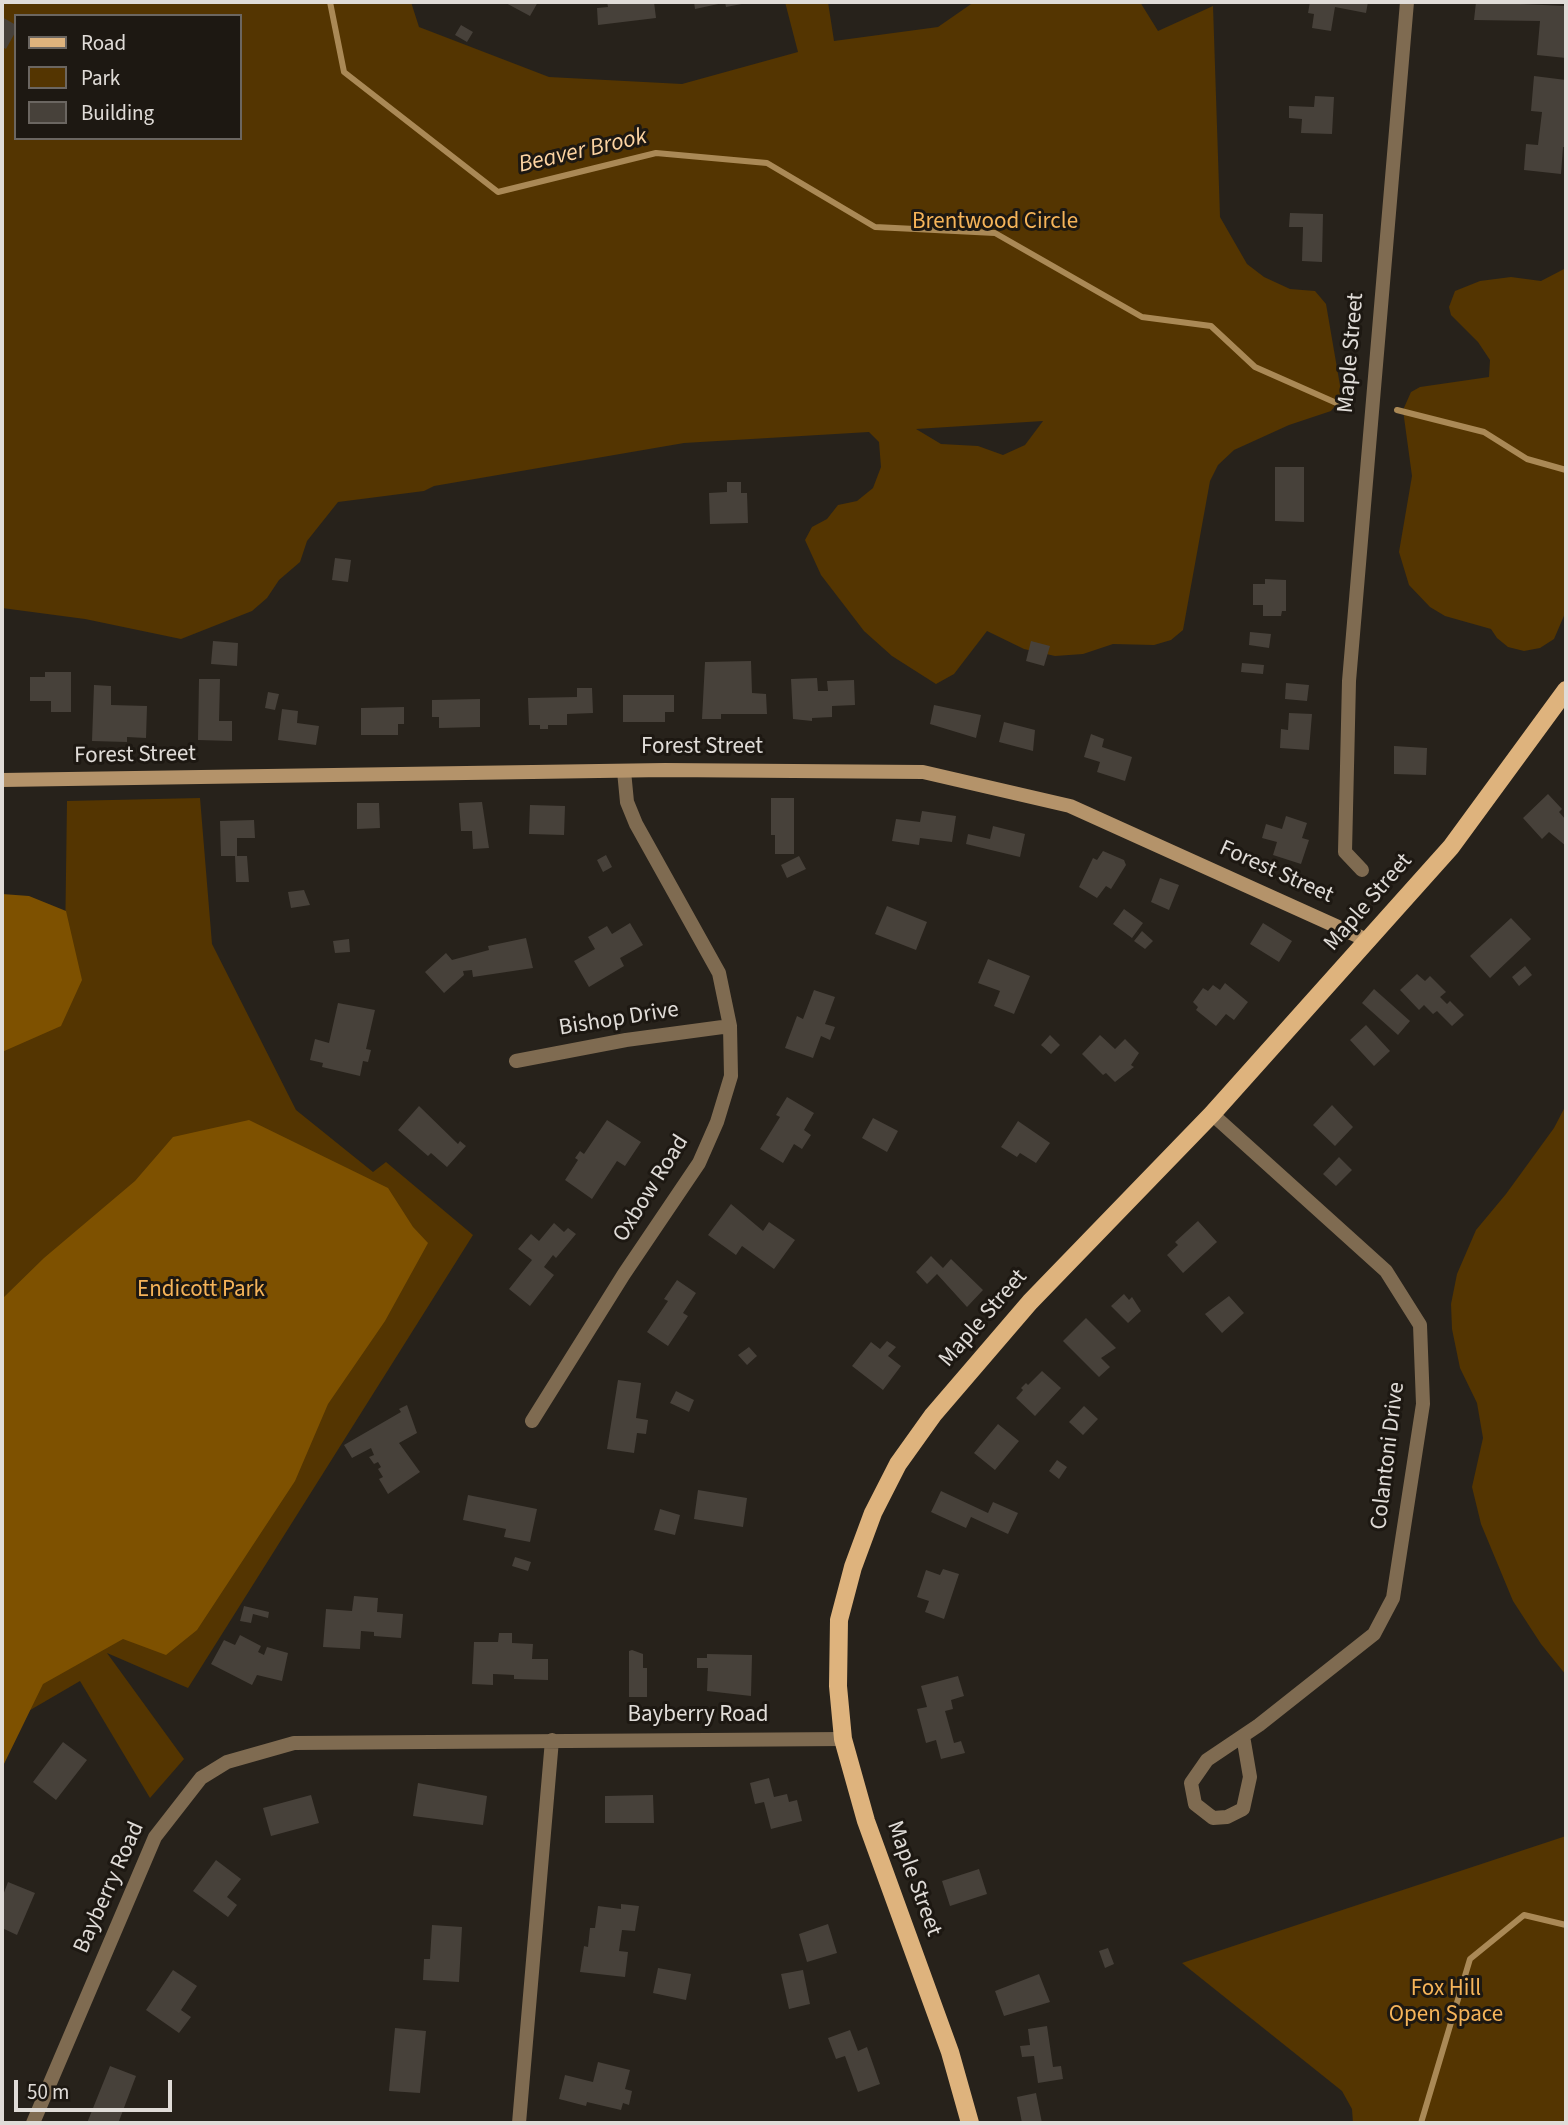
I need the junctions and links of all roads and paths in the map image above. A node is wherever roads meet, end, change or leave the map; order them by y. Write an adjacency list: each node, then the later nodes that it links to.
1 (1407, 2): 5 (street, Maple Street)
2 (1566, 690): 6 (main road, Maple Street)
3 (624, 771): 4 (street, Forest Street); 6 (street, Forest Street); 7 (street, Oxbow Road)
4 (2, 780)
5 (1362, 870)
6 (1369, 941): 9 (main road, Maple Street)
7 (730, 1026): 8 (street, Bishop Drive); 10 (street, Oxbow Road)
8 (516, 1060)
9 (1212, 1114): 11 (street, Colantoni Drive); 12 (main road, Maple Street)
10 (532, 1421)
11 (1242, 1736): 11 (street, Colantoni Drive)
12 (843, 1739): 13 (street, Bayberry Road); 16 (main road, Maple Street)
13 (552, 1740): 14 (street, Bayberry Road); 15 (street)
14 (33, 2123)
15 (519, 2123)
16 (970, 2123)

